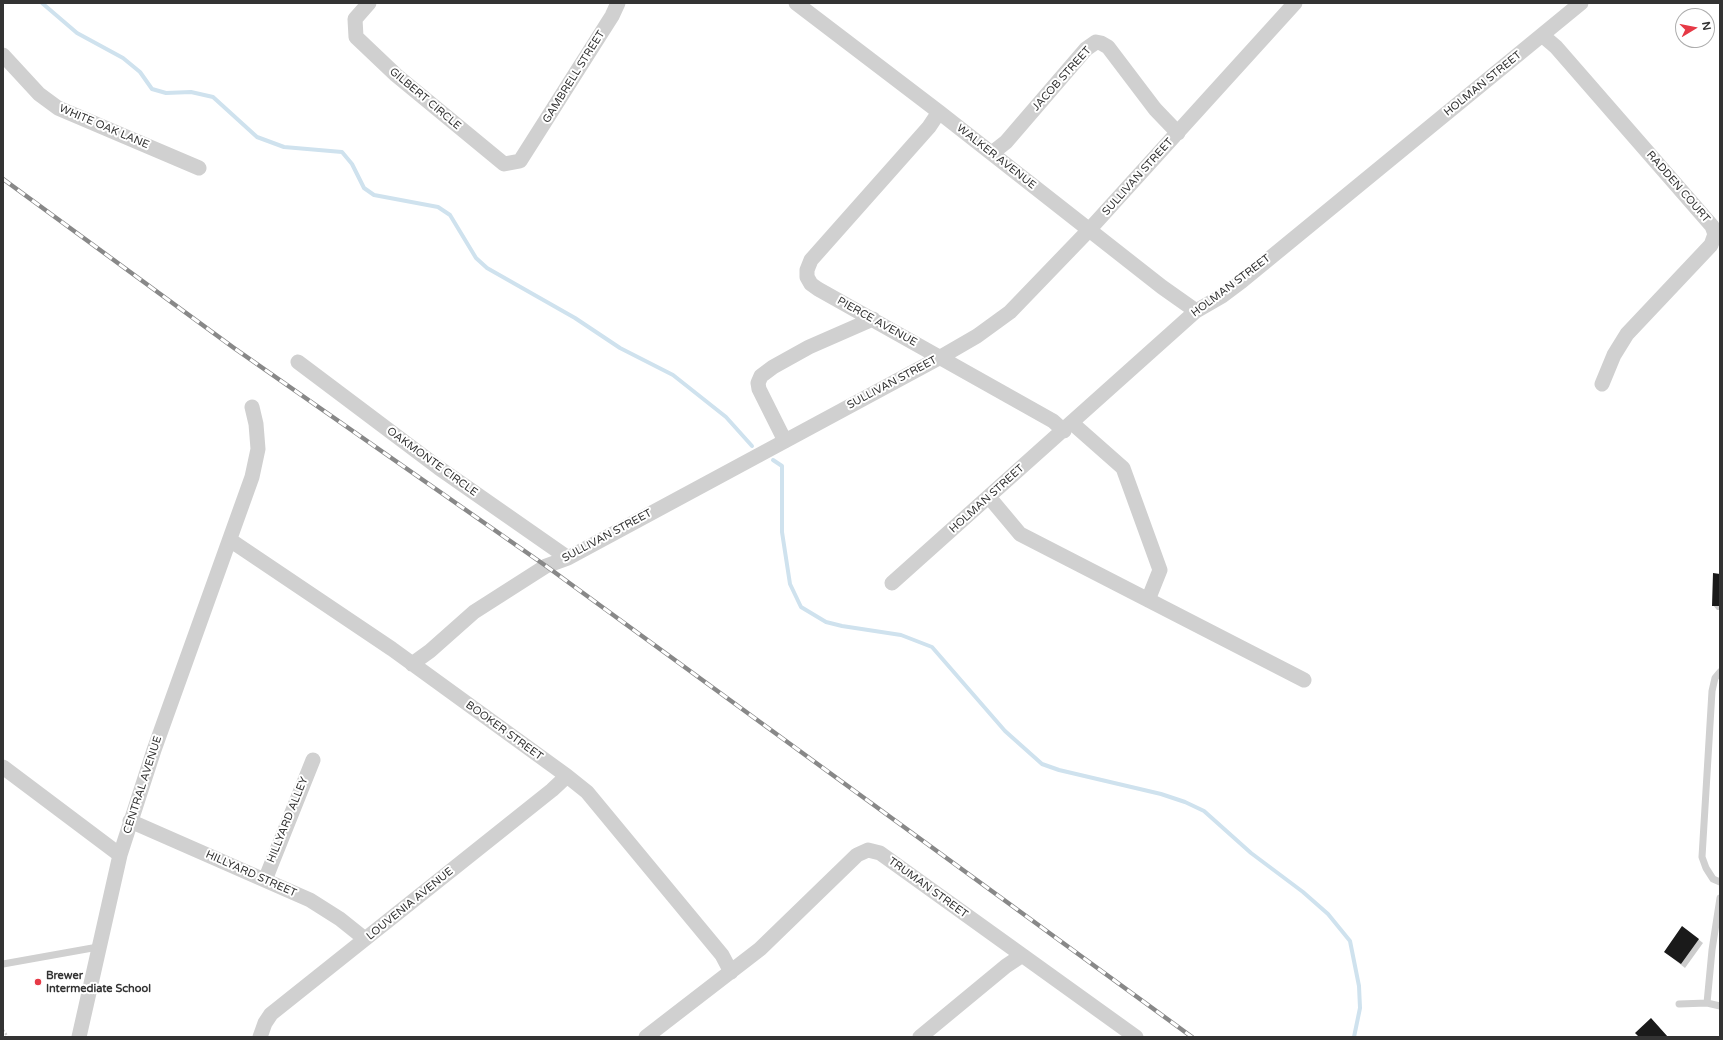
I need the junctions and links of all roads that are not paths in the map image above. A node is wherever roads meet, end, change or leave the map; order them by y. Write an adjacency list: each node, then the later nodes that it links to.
1 (369, 3): 10 (street, GILBERT CIRCLE)
2 (618, 3): 10 (street, GAMBRELL STREET)
3 (796, 3): 8 (street, WALKER AVENUE)
4 (1295, 3): 9 (street, SULLIVAN STREET)
5 (1581, 3): 6 (street, HOLMAN STREET)
6 (1542, 35): 14 (street, HOLMAN STREET); 18 (street, RADDEN COURT)
7 (3, 55): 12 (street, WHITE OAK LANE)
8 (939, 112): 11 (street, WALKER AVENUE); 15 (street, PIERCE AVENUE)
9 (1178, 133): 11 (street, JACOB STREET); 13 (street, SULLIVAN STREET)
10 (527, 151)
11 (992, 153): 13 (street, WALKER AVENUE)
12 (199, 168)
13 (1089, 230): 14 (street, WALKER AVENUE); 16 (street, SULLIVAN STREET)
14 (1196, 311): 20 (street, HOLMAN STREET)
15 (873, 319): 16 (street, PIERCE AVENUE); 21 (street)
16 (939, 358): 20 (street, PIERCE AVENUE); 21 (street, SULLIVAN STREET)
17 (298, 362): 24 (street, OAKMONTE CIRCLE)
18 (1602, 384)
19 (252, 407): 23 (street, CENTRAL AVENUE)
20 (1068, 427): 22 (street, HOLMAN STREET); 26 (street, PIERCE AVENUE)
21 (785, 441): 24 (street, SULLIVAN STREET)
22 (989, 497): 25 (street, HOLMAN STREET); 26 (street)
23 (230, 540): 27 (street, BOOKER STREET); 33 (street, CENTRAL AVENUE)
24 (568, 558): 27 (street, SULLIVAN STREET)
25 (892, 584)
26 (1148, 600): 29 (street)
27 (412, 664): 32 (street, BOOKER STREET)
28 (1720, 672): 36 (lane)
29 (1304, 680)
30 (313, 760): 35 (street, HILLYARD ALLEY)
31 (3, 767): 34 (street)
32 (567, 776): 38 (street, LOUVENIA AVENUE); 42 (street, BOOKER STREET)
33 (130, 821): 34 (street, CENTRAL AVENUE); 35 (street, HILLYARD STREET)
34 (120, 855): 39 (street, CENTRAL AVENUE)
35 (265, 880): 38 (street, HILLYARD STREET)
36 (1720, 882)
37 (1720, 898): 43 (lane)
38 (365, 939): 47 (street, LOUVENIA AVENUE)
39 (98, 947): 41 (lane); 46 (street, CENTRAL AVENUE)
40 (1021, 956): 42 (street, TRUMAN STREET); 49 (street); 50 (street, TRUMAN STREET)
41 (3, 964)
42 (731, 972): 48 (street, TRUMAN STREET)
43 (1707, 1003): 44 (lane); 45 (lane)
44 (1679, 1004)
45 (1720, 1006)
46 (79, 1037)
47 (260, 1037)
48 (646, 1037)
49 (920, 1037)
50 (1136, 1037)

